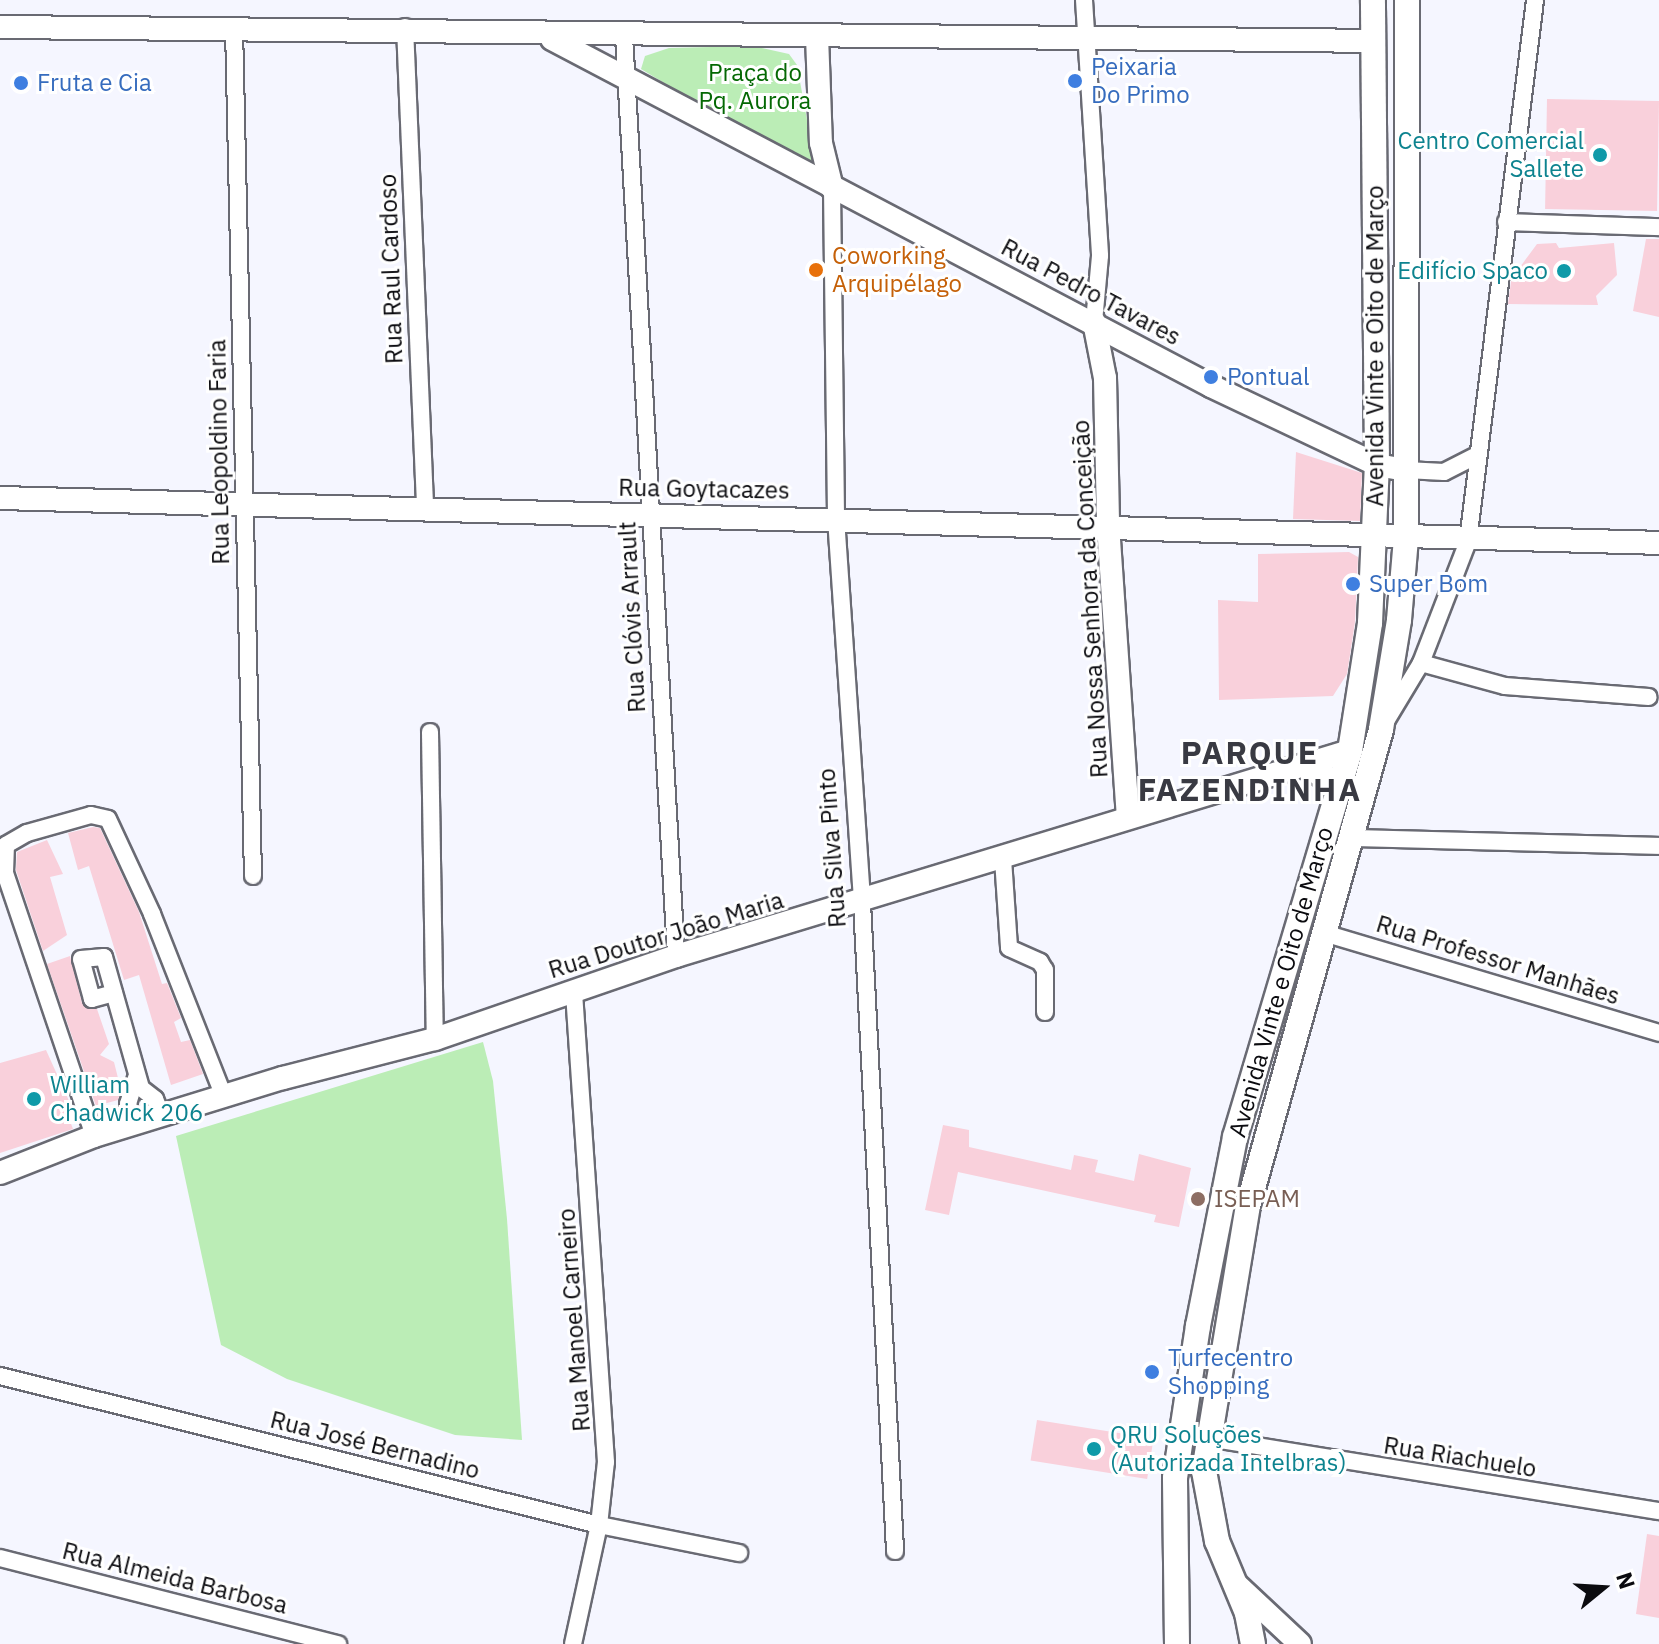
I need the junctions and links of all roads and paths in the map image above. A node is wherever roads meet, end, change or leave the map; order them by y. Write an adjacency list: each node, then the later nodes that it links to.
1 (1084, 0): 11 (street, Rua Nossa Senhora da Conceição)
2 (1373, 0): 12 (main road, Avenida Vinte e Oito de Março)
3 (1407, 0): 24 (main road, Avenida Vinte e Oito de Março)
4 (1535, 0): 17 (street)
5 (0, 27): 6 (street)
6 (234, 27): 7 (street); 26 (street, Rua Leopoldino Faria)
7 (405, 27): 8 (street); 27 (street, Rua Raul Cardoso)
8 (545, 36): 9 (street); 13 (street, Rua Pedro Tavares)
9 (624, 36): 10 (street); 13 (street, Rua Clóvis Arrault)
10 (817, 36): 11 (street); 14 (street, Rua Silva Pinto)
11 (1086, 39): 12 (street); 19 (street, Rua Nossa Senhora da Conceição)
12 (1373, 41): 23 (main road, Avenida Vinte e Oito de Março)
13 (626, 77): 15 (street, Rua Pedro Tavares); 28 (street, Rua Clóvis Arrault)
14 (821, 143): 15 (street); 16 (street, Rua Silva Pinto)
15 (799, 171): 16 (street, Rua Pedro Tavares)
16 (832, 188): 19 (street, Rua Pedro Tavares); 29 (street, Rua Silva Pinto)
17 (1506, 222): 18 (street); 22 (street)
18 (1659, 227)
19 (1094, 322): 20 (street, Rua Pedro Tavares); 21 (street, Rua Nossa Senhora da Conceição)
20 (1142, 347): 21 (street); 23 (street, Rua Pedro Tavares)
21 (1105, 378): 30 (street, Rua Nossa Senhora da Conceição)
22 (1478, 455): 24 (street); 33 (street)
23 (1377, 465): 24 (street, Rua Pedro Tavares); 31 (main road, Avenida Vinte e Oito de Março)
24 (1406, 470): 32 (main road, Avenida Vinte e Oito de Março)
25 (0, 498): 26 (street, Rua Goytacazes)
26 (243, 507): 27 (street, Rua Goytacazes); 46 (street, Rua Leopoldino Faria)
27 (425, 509): 28 (street, Rua Goytacazes)
28 (650, 514): 29 (street, Rua Goytacazes); 49 (street, Rua Clóvis Arrault)
29 (836, 518): 30 (street, Rua Goytacazes); 47 (street, Rua Silva Pinto)
30 (1108, 525): 31 (street, Rua Goytacazes); 42 (street, Rua Nossa Senhora da Conceição)
31 (1376, 535): 32 (street, Rua Goytacazes); 39 (main road, Avenida Vinte e Oito de Março)
32 (1406, 538): 33 (street, Rua Goytacazes); 37 (main road, Avenida Vinte e Oito de Março)
33 (1468, 541): 34 (street, Rua Goytacazes); 35 (street)
34 (1659, 543)
35 (1421, 663): 36 (street); 37 (street)
36 (1649, 697)
37 (1381, 729): 39 (main road); 43 (main road, Avenida Vinte e Oito de Março)
38 (430, 732): 54 (street)
39 (1350, 751): 40 (street, Rua Doutor João Maria); 41 (main road, Avenida Vinte e Oito de Março)
40 (1307, 765): 41 (main road); 42 (street, Rua Doutor João Maria)
41 (1338, 786): 65 (main road, Avenida Vinte e Oito de Março)
42 (1128, 817): 45 (street, Rua Doutor João Maria)
43 (1353, 838): 44 (street); 48 (main road, Avenida Vinte e Oito de Março)
44 (1659, 846)
45 (1003, 859): 47 (street, Rua Doutor João Maria); 52 (street)
46 (253, 876)
47 (862, 903): 49 (street, Rua Doutor João Maria); 66 (street, Rua Silva Pinto)
48 (1324, 933): 53 (street, Rua Professor Manhães); 62 (main road, Avenida Vinte e Oito de Março)
49 (676, 956): 50 (street, Rua Doutor João Maria)
50 (574, 989): 54 (street, Rua Doutor João Maria); 64 (street, Rua Manoel Carneiro)
51 (114, 993): 55 (street)
52 (1045, 1012)
53 (1659, 1033)
54 (435, 1039): 56 (street, Rua Doutor João Maria)
55 (138, 1074): 57 (street); 58 (street)
56 (224, 1097): 57 (street, Rua Doutor João Maria); 59 (street)
57 (162, 1116): 58 (street, Rua Doutor João Maria)
58 (133, 1125): 59 (street, Rua Doutor João Maria)
59 (94, 1136): 60 (street, Rua Doutor João Maria)
60 (0, 1173)
61 (0, 1376): 64 (street, Rua José Bernadino)
62 (1207, 1438): 63 (street, Rua Riachuelo); 69 (main road, Avenida Vinte e Oito de Março)
63 (1659, 1511)
64 (599, 1525): 67 (street, Rua José Bernadino); 71 (street, Rua Manoel Carneiro)
65 (1175, 1531): 72 (main road, Avenida Vinte e Oito de Março); 73 (main road)
66 (895, 1551)
67 (739, 1553)
68 (0, 1558): 70 (street, Rua Almeida Barbosa)
69 (1236, 1584): 74 (main road, Avenida Vinte e Oito de Março); 75 (street)
70 (338, 1644)
71 (573, 1644)
72 (1177, 1644)
73 (1190, 1644)
74 (1253, 1644)
75 (1300, 1644)

